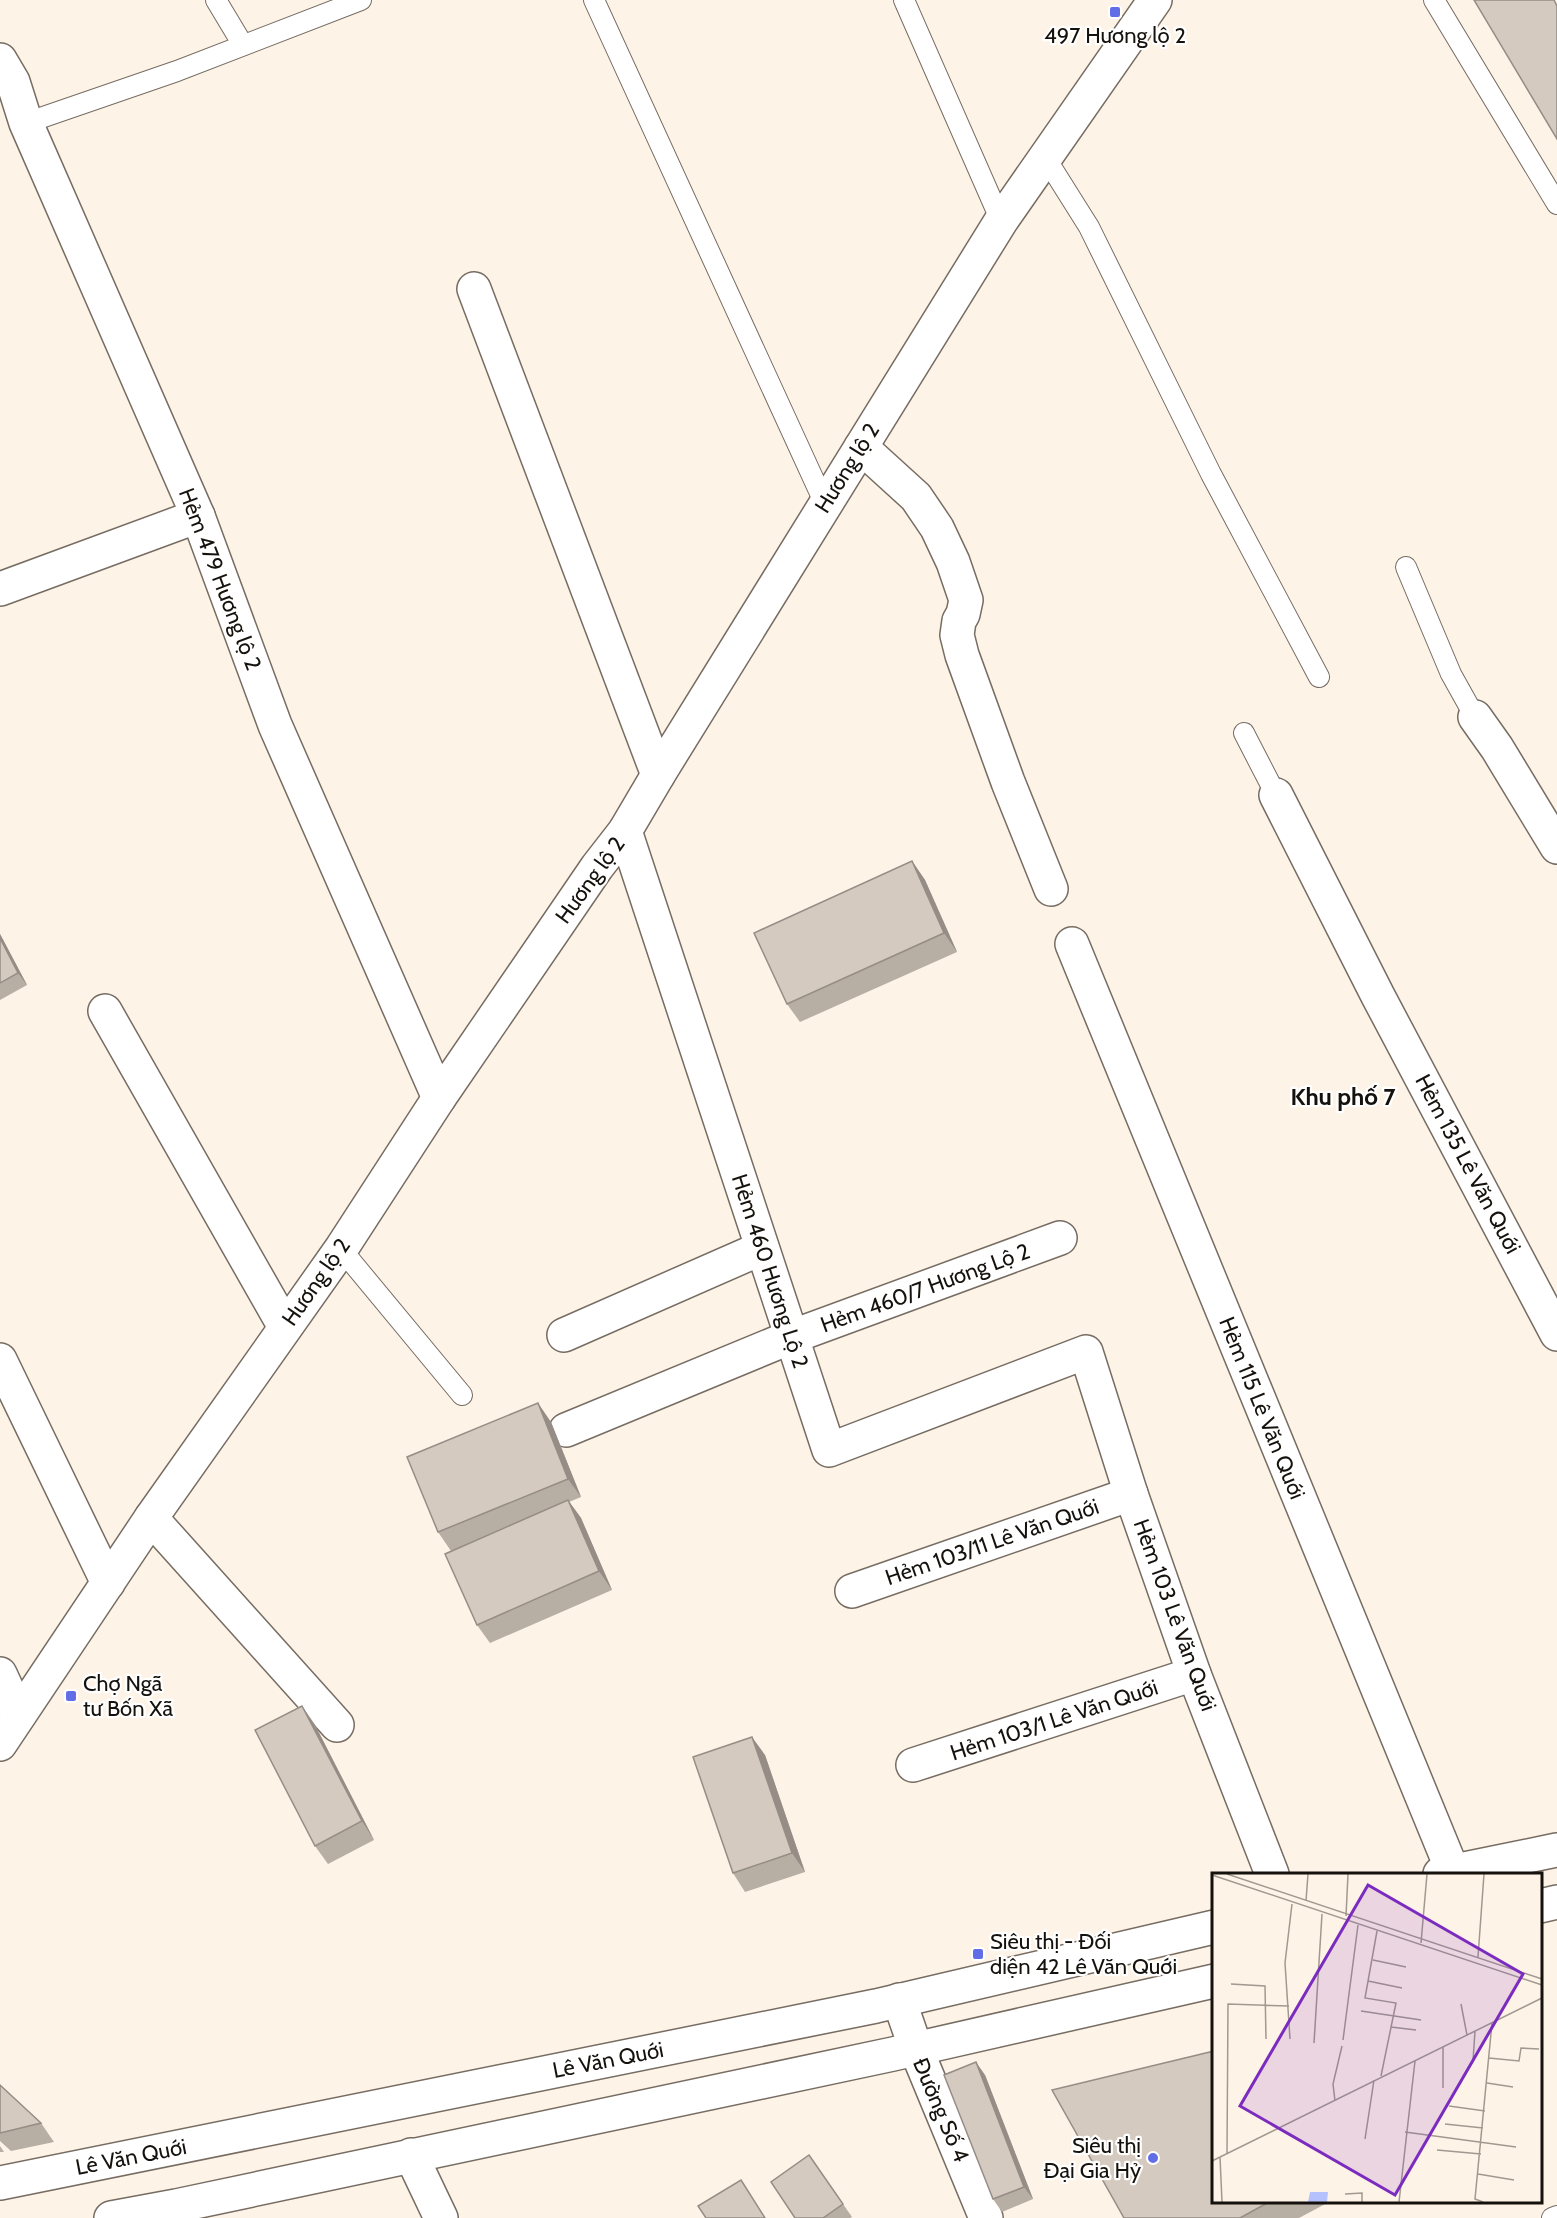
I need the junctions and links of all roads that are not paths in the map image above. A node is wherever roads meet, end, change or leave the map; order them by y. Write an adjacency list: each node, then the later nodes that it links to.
1 (216, 0): 7 (lane)
2 (361, 0): 7 (lane)
3 (594, 0): 15 (lane)
4 (904, 0): 12 (lane)
5 (1155, 0): 10 (street, Hương lộ 2)
6 (1434, 0): 11 (lane)
7 (243, 45): 9 (lane)
8 (0, 60): 9 (street, Hẻm 479 Hương lộ 2)
9 (26, 123): 16 (street, Hẻm 479 Hương lộ 2)
10 (1045, 157): 12 (street, Hương lộ 2); 19 (lane)
11 (1557, 204)
12 (1001, 221): 14 (street, Hương lộ 2)
13 (474, 289): 22 (street)
14 (861, 447): 15 (street, Hương lộ 2); 26 (street)
15 (825, 504): 22 (street, Hương lộ 2)
16 (198, 516): 18 (street); 29 (street, Hẻm 479 Hương lộ 2)
17 (1406, 567): 20 (lane)
18 (0, 589)
19 (1319, 677)
20 (1475, 717): 25 (street)
21 (1244, 733): 23 (lane)
22 (658, 775): 24 (street, Hương lộ 2)
23 (1276, 795): 34 (street, Hẻm 135 Lê Văn Quới)
24 (625, 831): 29 (street, Hương lộ 2); 31 (street, Hẻm 460 Hương Lộ 2)
25 (1557, 847)
26 (1051, 889)
27 (1072, 944): 53 (street, Hẻm 115 Lê Văn Quới)
28 (105, 1011): 33 (street)
29 (439, 1098): 32 (street, Hương lộ 2)
30 (1060, 1238): 36 (street, Hẻm 460/7 Hương Lộ 2)
31 (762, 1248): 35 (street); 36 (street, Hẻm 460 Hương Lộ 2)
32 (341, 1249): 33 (street, Hương lộ 2); 39 (lane)
33 (285, 1327): 42 (street, Hương lộ 2)
34 (1557, 1334)
35 (564, 1335)
36 (791, 1337): 37 (street, Hẻm 460 Hương Lộ 2); 40 (street, Hẻm 460/7 Hương Lộ 2)
37 (1086, 1352): 41 (street, Hẻm 103 Lê Văn Quới)
38 (0, 1360): 43 (street)
39 (462, 1395)
40 (566, 1430)
41 (1131, 1494): 44 (street, Hẻm 103/11 Lê Văn Quới); 46 (street, Hẻm 103 Lê Văn Quới)
42 (151, 1518): 43 (street, Hương lộ 2); 48 (street)
43 (108, 1583): 47 (street, Hương lộ 2)
44 (852, 1591)
45 (0, 1674): 47 (street)
46 (1194, 1674): 50 (street, Hẻm 103/1 Lê Văn Quới); 52 (street, Hẻm 103 Lê Văn Quới)
47 (19, 1715): 49 (street, Hương lộ 2)
48 (338, 1725)
49 (0, 1744)
50 (913, 1765)
51 (1557, 1850): 53 (street)
52 (1271, 1873)
53 (1446, 1873)
54 (1557, 1902): 55 (street)
55 (1542, 1906)
56 (1212, 1927): 58 (street, Lê Văn Quới)
57 (1212, 1981): 59 (street)
58 (899, 2000): 59 (street, Đường Số 4); 61 (street, Lê Văn Quới)
59 (916, 2049): 60 (street); 66 (street, Đường Số 4)
60 (411, 2155): 62 (street); 65 (street)
61 (0, 2183)
62 (178, 2212): 64 (street)
63 (1557, 2216): 67 (lane)
64 (111, 2218)
65 (441, 2218)
66 (987, 2218)
67 (1552, 2218)

